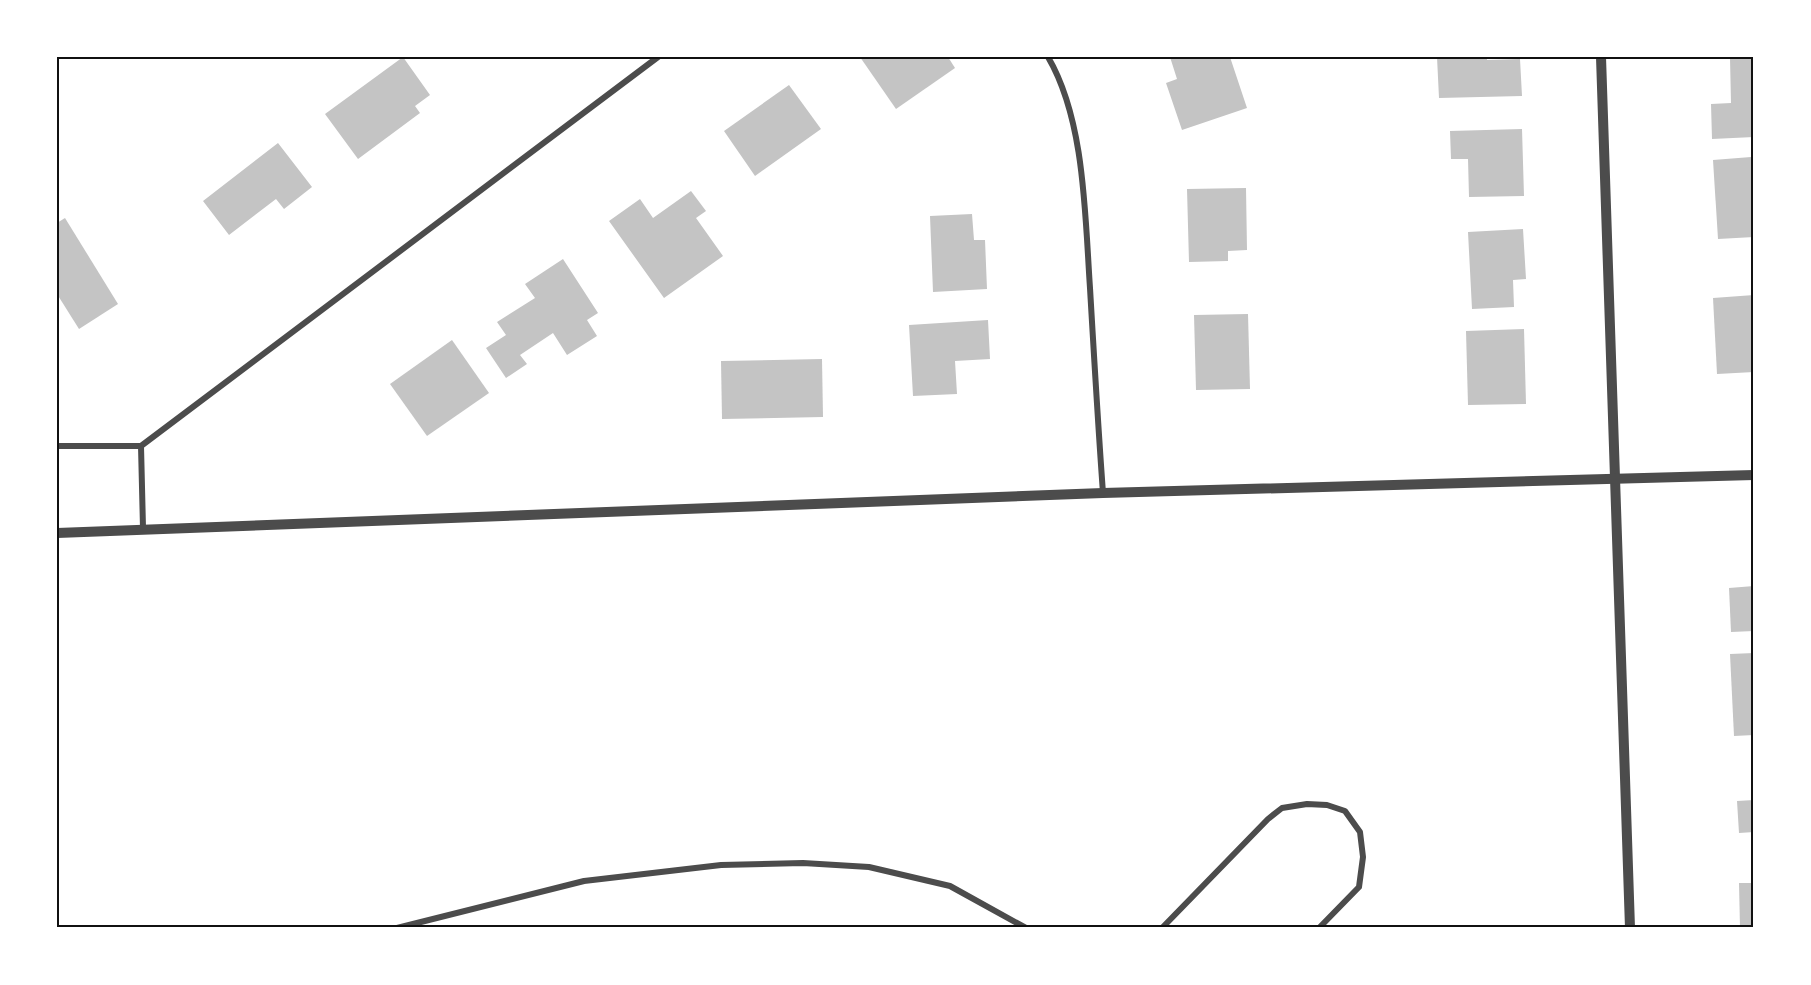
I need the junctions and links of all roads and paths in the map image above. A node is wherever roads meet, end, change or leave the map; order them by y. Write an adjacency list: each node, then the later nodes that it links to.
1 (658, 57): 5 (street)
2 (1048, 57): 8 (street)
3 (1600, 57): 7 (street)
4 (57, 446): 5 (street)
5 (141, 446): 9 (street)
6 (1754, 475): 7 (street)
7 (1615, 480): 8 (street); 15 (street)
8 (1102, 493): 9 (street)
9 (143, 528): 10 (street)
10 (57, 533)
11 (397, 928): 12 (street)
12 (1026, 928)
13 (1162, 928): 14 (street)
14 (1319, 928)
15 (1630, 928)

